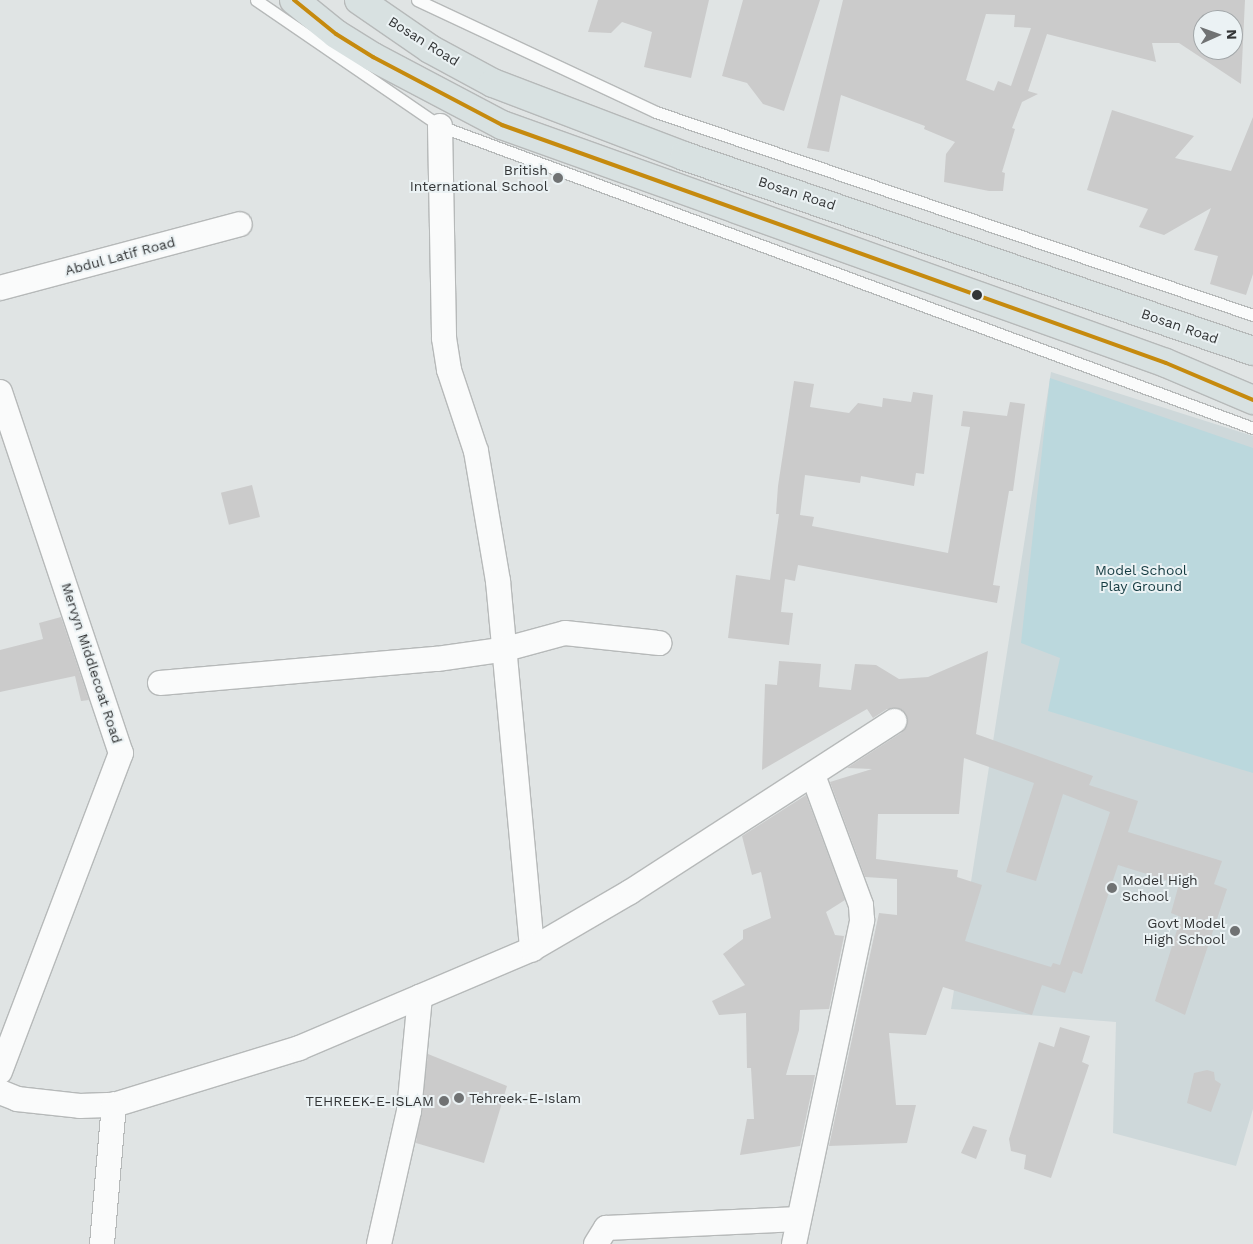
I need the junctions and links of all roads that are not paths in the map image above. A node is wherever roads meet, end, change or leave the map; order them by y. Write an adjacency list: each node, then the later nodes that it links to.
1 (256, 0): 5 (lane)
2 (294, 0): 11 (main road)
3 (358, 0): 9 (main road, Bosan Road)
4 (417, 0): 8 (lane)
5 (440, 126): 12 (lane); 14 (street)
6 (240, 224): 7 (street, Abdul Latif Road)
7 (0, 288)
8 (1253, 315)
9 (1253, 351)
10 (0, 392): 20 (street, Mervyn Middlecoat Road)
11 (1253, 400)
12 (1253, 428)
13 (659, 643): 14 (street)
14 (506, 649): 15 (street); 18 (street)
15 (160, 682)
16 (894, 721): 17 (street)
17 (812, 775): 18 (street); 23 (street)
18 (532, 949): 19 (street)
19 (420, 997): 22 (street); 25 (street)
20 (0, 1072)
21 (0, 1092): 22 (street)
22 (114, 1105): 24 (street)
23 (799, 1219): 26 (street); 27 (street)
24 (102, 1244)
25 (379, 1244)
26 (596, 1244)
27 (794, 1244)

